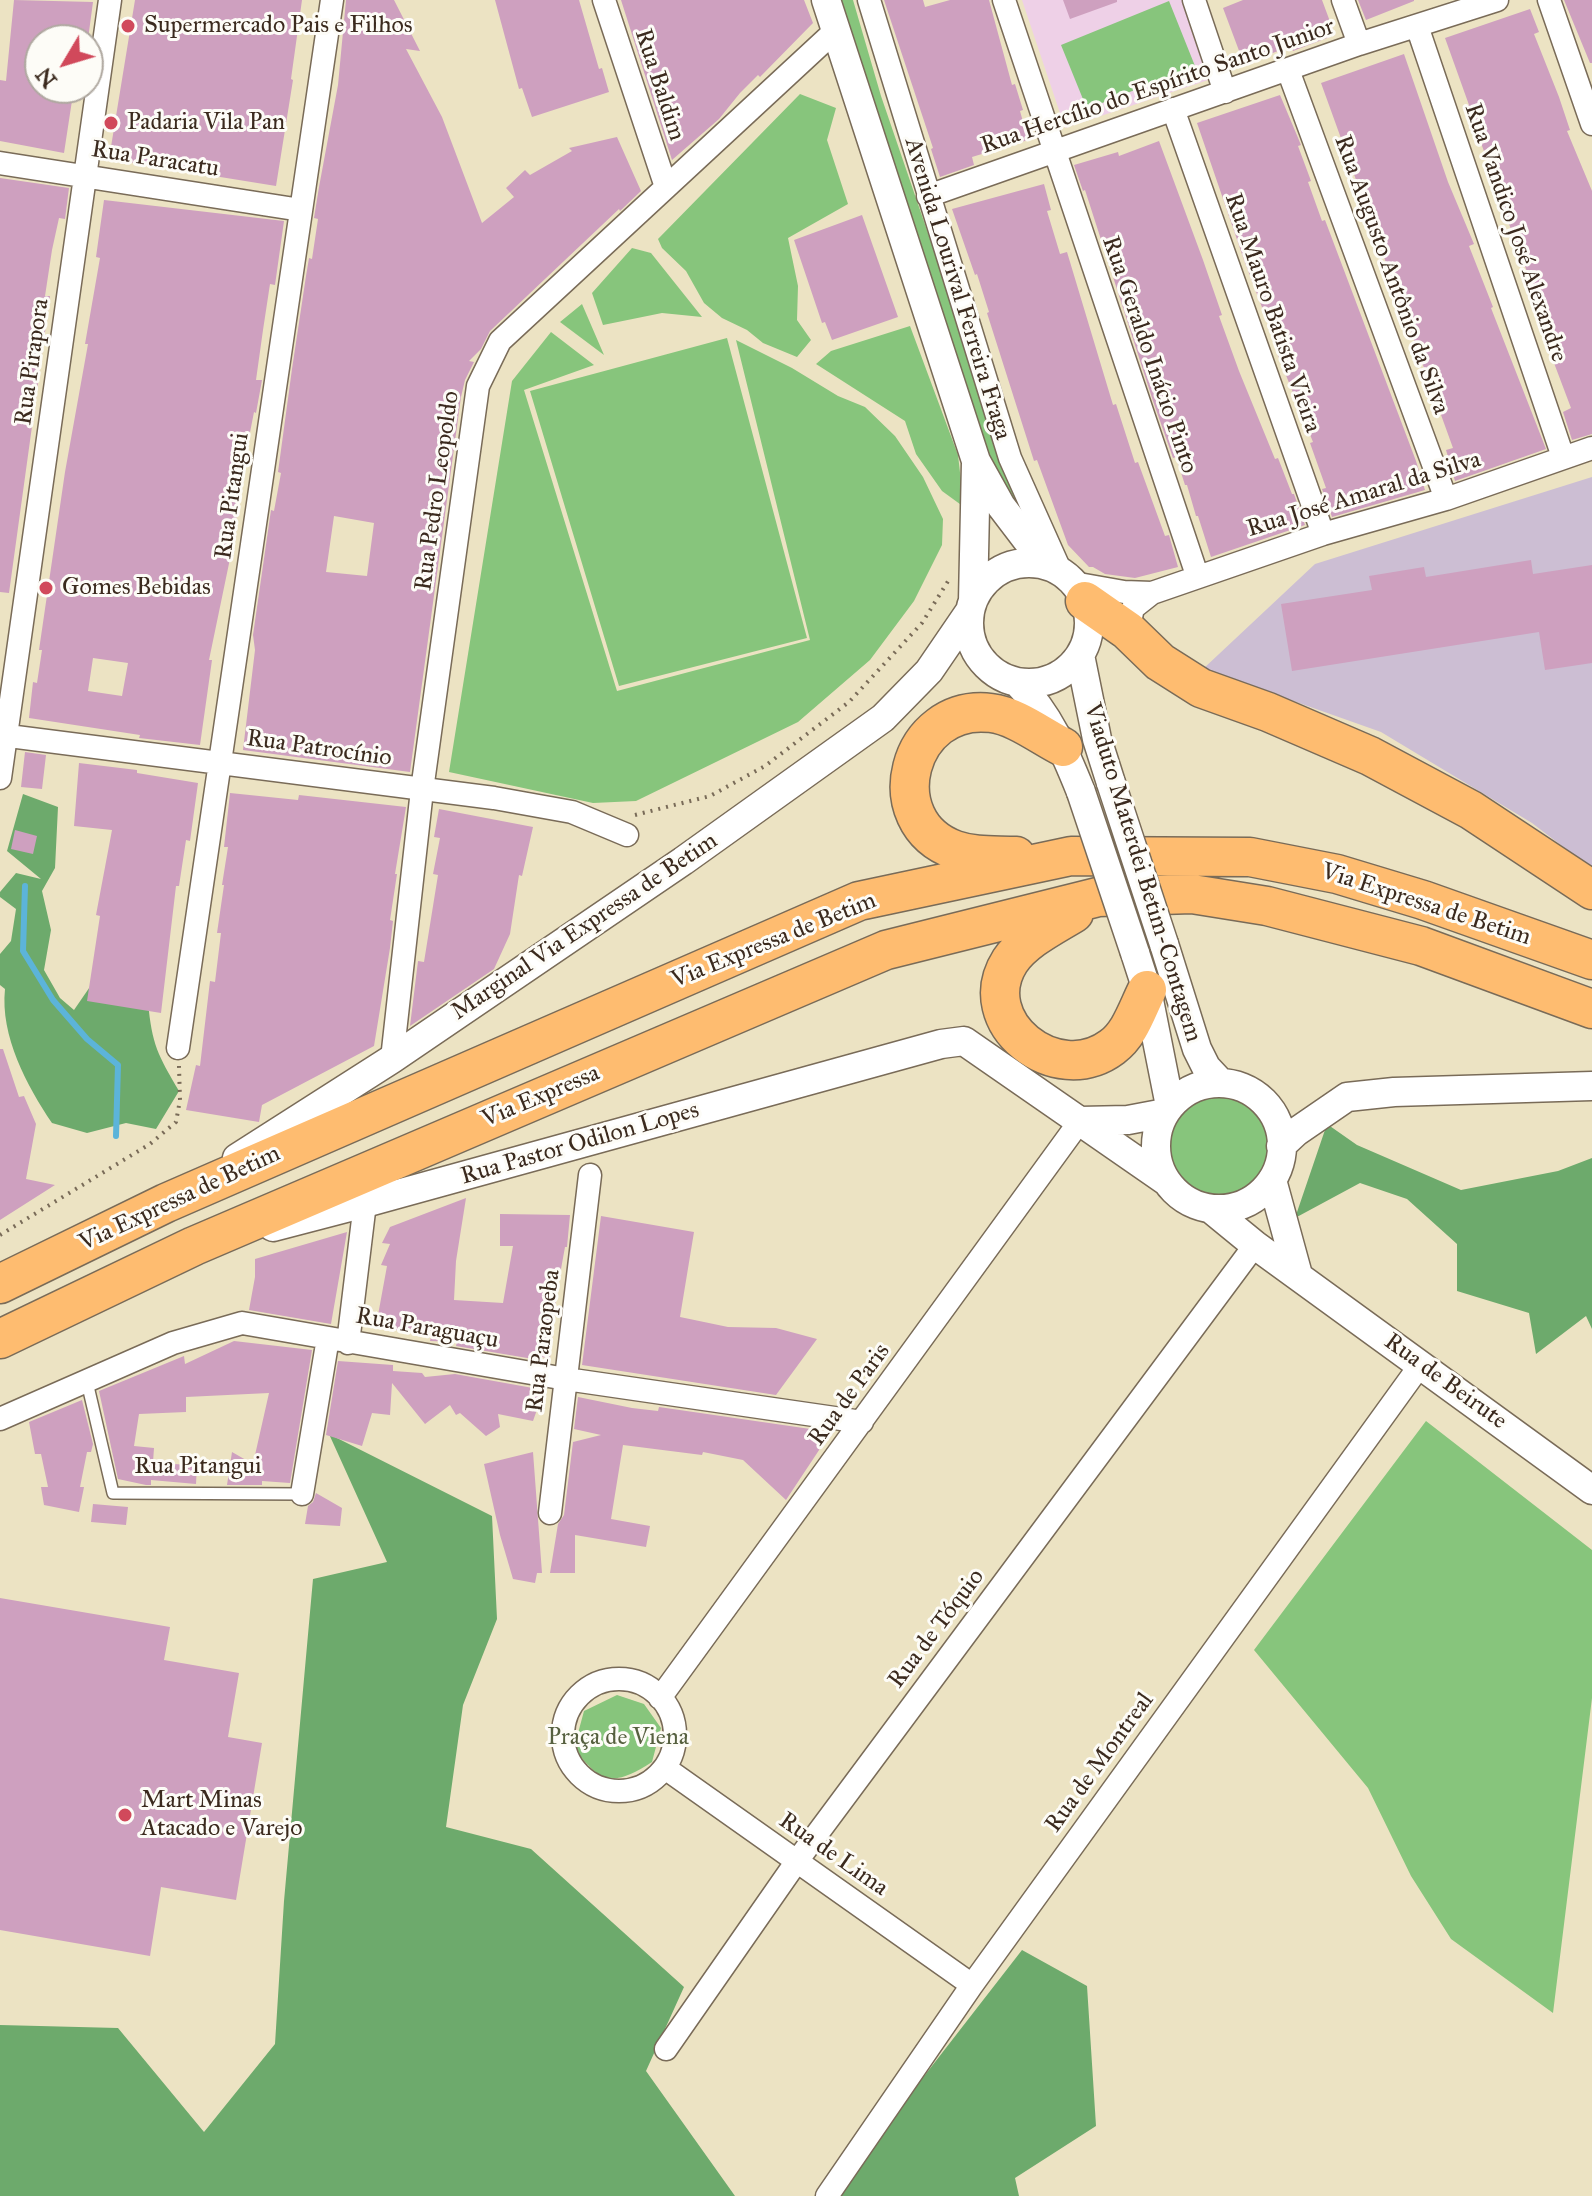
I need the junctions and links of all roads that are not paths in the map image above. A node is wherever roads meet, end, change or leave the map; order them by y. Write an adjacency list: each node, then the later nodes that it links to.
1 (110, 0): 20 (street, Rua Pirapora)
2 (332, 0): 23 (street, Rua Pitangui)
3 (604, 0): 21 (street, Rua Baldim)
4 (826, 0): 12 (street, Avenida Lourival Ferreira Fraga)
5 (869, 0): 22 (street, Avenida Lourival Ferreira Fraga)
6 (1004, 0): 18 (street, Rua Geraldo Inácio Pinto)
7 (1194, 0): 15 (street)
8 (1343, 0): 13 (street)
9 (1549, 0): 17 (street)
10 (1486, 2): 11 (street, Rua Hercílio do Espírito Santo Junior)
11 (1417, 26): 13 (street, Rua Hercílio do Espírito Santo Junior); 25 (street, Rua Vandico José Alexandre)
12 (836, 30): 21 (street, Rua Pedro Leopoldo); 26 (street, Avenida Lourival Ferreira Fraga)
13 (1359, 44): 14 (street, Rua Hercílio do Espírito Santo Junior)
14 (1288, 70): 15 (street, Rua Hercílio do Espírito Santo Junior); 27 (street, Rua Augusto Antônio da Silva)
15 (1225, 92): 16 (street, Rua Hercílio do Espírito Santo Junior)
16 (1173, 109): 18 (street, Rua Hercílio do Espírito Santo Junior); 28 (street, Rua Mauro Batista Vieira)
17 (1592, 124)
18 (1053, 150): 22 (street, Rua Hercílio do Espírito Santo Junior); 29 (street, Rua Geraldo Inácio Pinto)
19 (0, 163): 20 (street, Rua Paracatu)
20 (86, 175): 23 (street, Rua Paracatu); 36 (street, Rua Pirapora)
21 (666, 187): 40 (street, Rua Pedro Leopoldo)
22 (928, 196): 30 (street, Avenida Lourival Ferreira Fraga)
23 (301, 210): 38 (street, Rua Pitangui)
24 (1592, 448): 25 (street, Rua José Amaral da Silva)
25 (1563, 457): 27 (street, Rua José Amaral da Silva)
26 (976, 461): 30 (street, Avenida Lourival Ferreira Fraga); 32 (street, Avenida Lourival Ferreira Fraga)
27 (1446, 499): 28 (street, Rua José Amaral da Silva)
28 (1323, 534): 29 (street, Rua José Amaral da Silva)
29 (1197, 575): 31 (street, Rua José Amaral da Silva)
30 (1066, 580): 31 (street, Rua José Amaral da Silva); 32 (street); 33 (highway); 34 (street)
31 (1152, 593): 33 (street)
32 (971, 606): 35 (street); 49 (street, Marginal Via Expressa de Betim)
33 (1128, 631): 43 (highway)
34 (1080, 655): 35 (street); 50 (street, Viaduto Materdei Betim-Contagem, bridge)
35 (1018, 683): 37 (street, Viaduto Materdei Betim-Contagem)
36 (3, 735): 38 (street, Rua Patrocínio); 39 (street, Rua Pirapora)
37 (1063, 747): 42 (highway); 46 (street, Viaduto Materdei Betim-Contagem, bridge)
38 (220, 762): 40 (street, Rua Patrocínio); 48 (street, Rua Pitangui)
39 (0, 778)
40 (422, 790): 41 (street, Rua Patrocínio); 49 (street, Rua Pedro Leopoldo)
41 (627, 835)
42 (1071, 856): 45 (highway, Via Expressa de Betim); 58 (highway, Via Expressa de Betim)
43 (1592, 890)
44 (1098, 897): 46 (highway); 47 (highway, Via Expressa de Betim); 62 (highway, Via Expressa)
45 (1592, 960)
46 (1147, 990): 52 (street, Viaduto Materdei Betim-Contagem)
47 (1592, 1009)
48 (178, 1048)
49 (392, 1059): 58 (street, Marginal Via Expressa de Betim)
50 (1221, 1083): 52 (street); 54 (street)
51 (1592, 1086): 54 (street)
52 (1167, 1110): 53 (street); 57 (street)
53 (1080, 1121): 57 (street); 59 (street, Rua Pastor Odilon Lopes); 71 (street, Rua de Paris)
54 (1281, 1146): 56 (street)
55 (590, 1175): 68 (street, Rua Paraopeba)
56 (1272, 1180): 60 (street); 63 (street)
57 (1166, 1181): 60 (street)
58 (166, 1203): 64 (highway, Via Expressa de Betim)
59 (365, 1203): 62 (street, Rua Pastor Odilon Lopes); 66 (street)
60 (1211, 1209): 61 (street, Rua de Beirute)
61 (1255, 1245): 63 (street, Rua de Beirute); 77 (street, Rua de Tóquio)
62 (194, 1246): 65 (highway, Via Expressa)
63 (1298, 1275): 67 (street, Rua de Beirute)
64 (0, 1284)
65 (0, 1339)
66 (338, 1341): 68 (street, Rua Paraguaçu); 69 (street, Rua Paraguaçu); 73 (street)
67 (1421, 1364): 72 (street, Rua de Beirute); 78 (street, Rua de Montreal)
68 (566, 1379): 71 (street, Rua Paraguaçu); 74 (street, Rua Paraopeba)
69 (87, 1382): 70 (street, Rua Paraguaçu); 73 (lane, Rua Pitangui)
70 (0, 1419)
71 (862, 1422): 75 (street, Rua de Paris)
72 (1592, 1490)
73 (302, 1494)
74 (550, 1513)
75 (660, 1698): 76 (street); 76 (street)
76 (665, 1768): 77 (street, Rua de Lima)
77 (797, 1861): 78 (street, Rua de Lima); 79 (street, Rua de Tóquio)
78 (972, 1985): 80 (street, Rua de Montreal)
79 (666, 2049)
80 (827, 2196)

